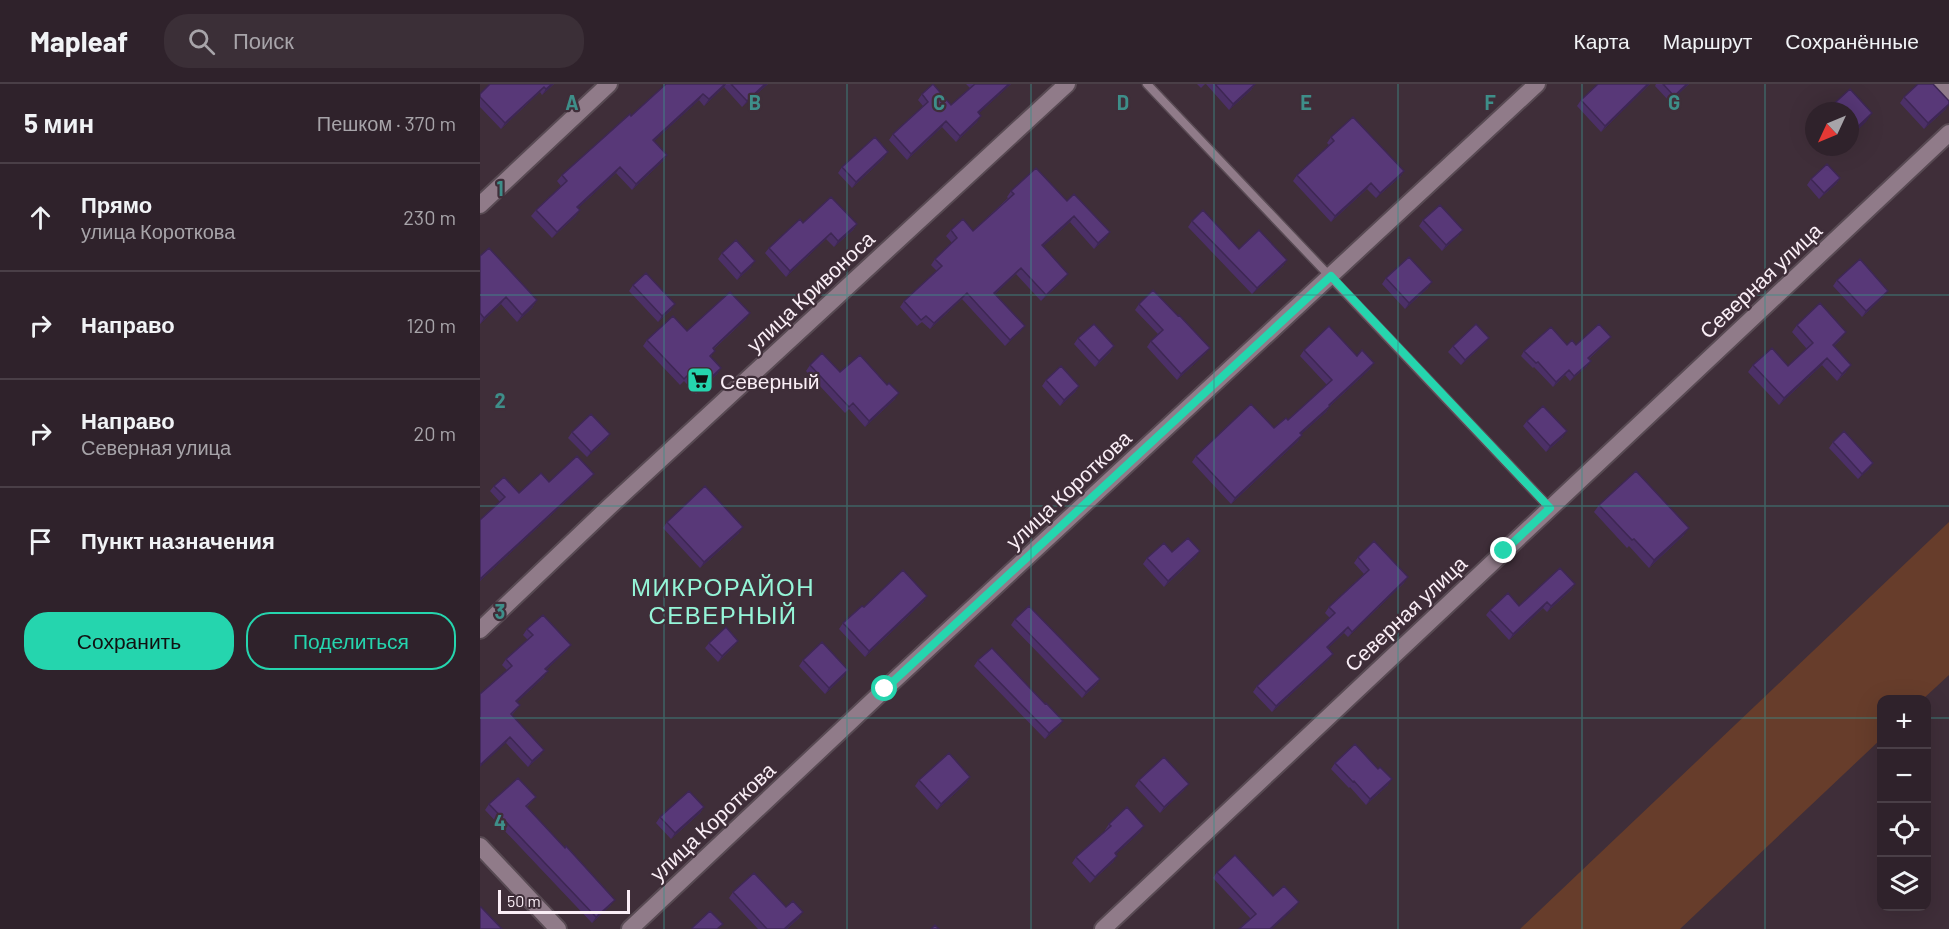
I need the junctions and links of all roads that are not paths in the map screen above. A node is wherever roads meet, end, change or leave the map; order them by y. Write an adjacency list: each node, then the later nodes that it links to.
1 (609, 84): 8 (street)
2 (1067, 84): 11 (street, улица Кривоноса)
3 (1147, 84): 9 (lane)
4 (1537, 84): 9 (street, улица Короткова)
5 (1941, 84): 6 (street)
6 (1949, 93)
7 (1949, 133): 10 (street, Северная улица)
8 (480, 205)
9 (1331, 276): 10 (lane); 14 (street, улица Короткова)
10 (1550, 508): 15 (street, Северная улица)
11 (480, 630)
12 (480, 846): 13 (street)
13 (558, 929)
14 (630, 929)
15 (1103, 929)

